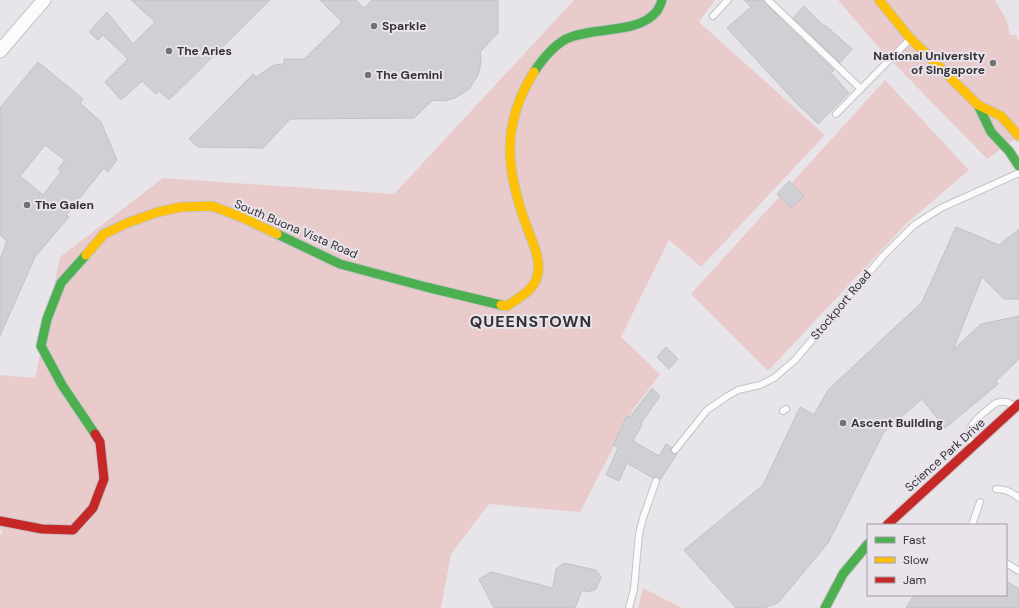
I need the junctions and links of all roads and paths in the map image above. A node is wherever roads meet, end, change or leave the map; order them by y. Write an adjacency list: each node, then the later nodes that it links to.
1 (44, 0): 8 (street)
2 (662, 0): 24 (street, South Buona Vista Road)
3 (728, 0): 6 (lane)
4 (768, 0): 9 (lane)
5 (879, 0): 7 (street)
6 (712, 16)
7 (910, 38): 9 (lane); 10 (street)
8 (0, 51)
9 (861, 89): 11 (lane)
10 (978, 105): 12 (street); 13 (street)
11 (836, 114)
12 (1019, 136)
13 (1019, 166)
14 (1019, 173): 17 (lane, Stockport Road)
15 (1017, 406): 16 (street, Science Park Drive); 16 (lane)
16 (974, 445): 21 (street, Science Park Drive)
17 (675, 450)
18 (656, 481): 32 (lane)
19 (996, 489): 20 (lane)
20 (1019, 498)
21 (912, 501): 23 (street); 25 (street, Science Park Drive)
22 (980, 502): 26 (lane)
23 (920, 509)
24 (0, 521)
25 (889, 524)
26 (972, 524)
27 (867, 545): 33 (street)
28 (867, 558): 31 (street)
29 (1007, 564): 30 (lane)
30 (1019, 571)
31 (841, 598)
32 (629, 608)
33 (825, 608)

